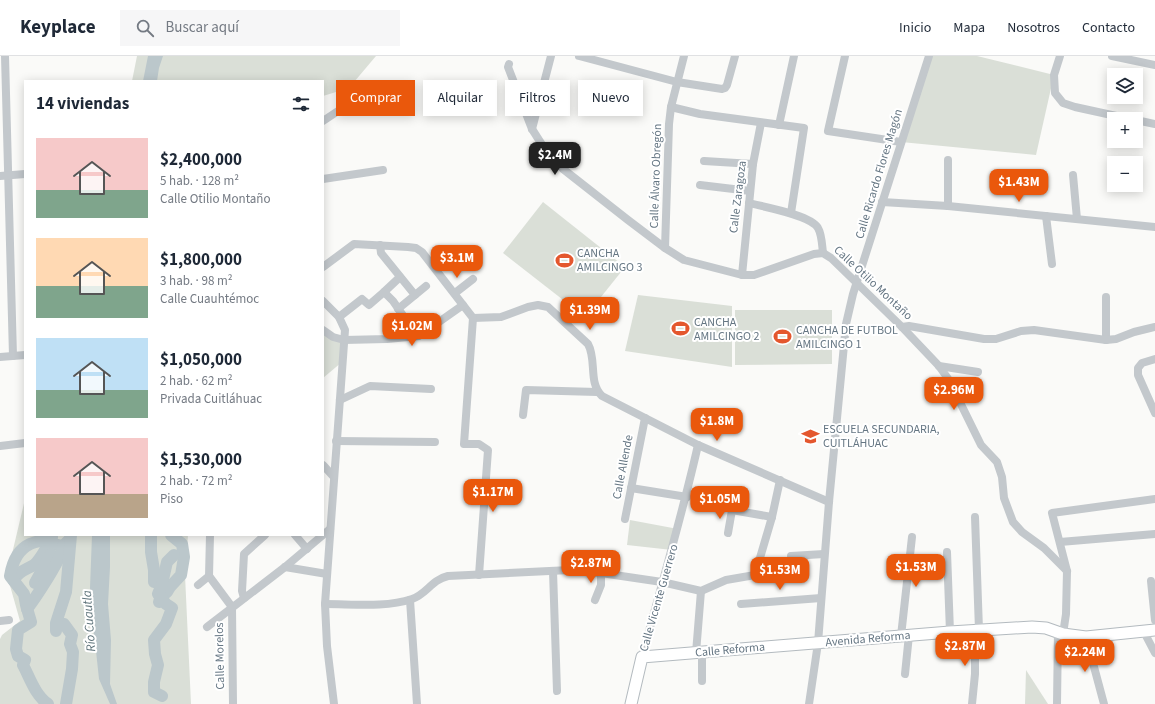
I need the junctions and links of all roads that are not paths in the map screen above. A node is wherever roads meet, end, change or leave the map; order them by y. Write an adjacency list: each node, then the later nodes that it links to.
1 (5, 56): 30 (street)
2 (551, 56): 22 (street)
3 (579, 56): 13 (street)
4 (735, 56): 13 (street)
5 (794, 56): 21 (street)
6 (845, 56): 23 (street)
7 (929, 56): 23 (street, Calle Ricardo Flores Magón)
8 (1060, 56): 16 (street)
9 (1112, 56): 12 (street)
10 (683, 57): 13 (street, Calle Álvaro Obregón)
11 (510, 64): 22 (street, Calle Otilio Montaño)
12 (1155, 65)
13 (677, 82): 14 (street, Calle Álvaro Obregón)
14 (671, 107): 19 (street); 42 (street, Calle Álvaro Obregón)
15 (336, 112): 17 (street)
16 (1107, 114)
17 (324, 120)
18 (1143, 121): 20 (street)
19 (761, 123): 21 (street); 26 (street, Calle Zaragoza)
20 (1155, 124)
21 (780, 125): 37 (street)
22 (532, 129): 42 (street, Calle Otilio Montaño)
23 (901, 142): 34 (street, Calle Ricardo Flores Magón)
24 (948, 160): 36 (street)
25 (704, 161): 26 (street)
26 (753, 164): 33 (street, Calle Zaragoza)
27 (383, 170): 31 (street)
28 (24, 174): 30 (street)
29 (1073, 175): 39 (street)
30 (4, 176): 69 (street)
31 (324, 179)
32 (700, 185): 33 (street)
33 (750, 191): 35 (street, Calle Zaragoza)
34 (882, 202): 36 (street); 51 (street, Calle Ricardo Flores Magón)
35 (749, 203): 37 (street); 48 (street, Calle Zaragoza)
36 (948, 206): 38 (street)
37 (791, 213): 44 (street)
38 (1046, 216): 39 (street); 45 (street)
39 (1077, 219): 40 (street)
40 (1155, 227)
41 (380, 245): 46 (street); 47 (street); 49 (street)
42 (665, 248): 48 (street, Calle Otilio Montaño)
43 (450, 253): 47 (street)
44 (823, 253): 48 (street, Calle Otilio Montaño); 51 (street, Calle Otilio Montaño)
45 (1052, 264)
46 (324, 266)
47 (434, 266): 54 (street)
48 (742, 275)
49 (400, 277): 53 (street); 55 (street)
50 (473, 279): 54 (street)
51 (857, 283): 62 (street, Calle Otilio Montaño); 91 (street, Calle Ricardo Flores Magón)
52 (426, 286): 55 (street)
53 (384, 292): 59 (street); 60 (street)
54 (455, 293): 58 (street)
55 (415, 295): 59 (street)
56 (1106, 297): 67 (street)
57 (324, 302): 60 (street)
58 (463, 305): 61 (street); 65 (street)
59 (398, 309): 65 (street)
60 (339, 317): 66 (street)
61 (472, 318): 75 (street); 114 (street)
62 (902, 327): 67 (street); 72 (street, Calle Otilio Montaño)
63 (1155, 327): 67 (street)
64 (324, 331): 66 (street)
65 (412, 337): 66 (street)
66 (344, 340): 76 (street)
67 (1106, 340)
68 (24, 355): 69 (street)
69 (13, 356): 70 (street)
70 (0, 357)
71 (1155, 359): 77 (street)
72 (939, 366): 73 (street); 111 (street, Calle Otilio Montaño)
73 (978, 372)
74 (431, 390): 76 (street)
75 (597, 392): 78 (street); 79 (street)
76 (340, 400): 80 (street)
77 (1155, 413)
78 (523, 415)
79 (645, 418): 83 (street); 88 (street, Calle Allende)
80 (336, 441): 81 (street); 86 (street)
81 (435, 442)
82 (24, 443): 84 (street)
83 (698, 445): 87 (street); 89 (street, Calle Vicente Guerrero)
84 (0, 446)
85 (324, 466): 86 (street)
86 (333, 476): 95 (street)
87 (780, 480): 91 (street); 92 (street)
88 (631, 488): 89 (street); 94 (street, Calle Allende)
89 (687, 497): 117 (street, Calle Vicente Guerrero)
90 (1155, 501): 104 (street)
91 (829, 502): 107 (street, Calle Ricardo Flores Magón)
92 (772, 517): 96 (street); 119 (street)
93 (975, 517): 131 (street)
94 (625, 519)
95 (330, 529): 97 (street); 113 (street)
96 (728, 533)
97 (324, 534)
98 (1155, 534): 104 (street)
99 (210, 536): 115 (street)
100 (264, 536): 120 (street)
101 (296, 536): 105 (street)
102 (322, 536): 105 (street)
103 (912, 537): 135 (street)
104 (1060, 542): 111 (street)
105 (306, 549): 109 (street)
106 (947, 552): 133 (street)
107 (824, 554): 108 (street); 121 (street, Calle Ricardo Flores Magón)
108 (791, 556)
109 (285, 567): 113 (street); 120 (street)
110 (553, 571): 112 (street); 114 (street); 143 (street)
111 (1067, 571): 134 (street)
112 (601, 572): 117 (street); 123 (street)
113 (327, 574): 124 (street)
114 (479, 575): 122 (street)
115 (209, 576): 118 (street); 126 (street)
116 (1151, 581): 128 (street)
117 (662, 582): 119 (street); 140 (street, Calle Vicente Guerrero)
118 (198, 584)
119 (701, 591): 139 (street)
120 (244, 598): 126 (street)
121 (821, 598): 125 (street); 137 (street, Calle Ricardo Flores Magón)
122 (410, 600): 124 (street); 146 (street)
123 (595, 600)
124 (325, 604): 145 (street)
125 (741, 604)
126 (232, 607): 130 (street); 144 (street, Calle Morelos)
127 (9, 620): 129 (street)
128 (1155, 620)
129 (0, 621)
130 (207, 627)
131 (977, 631): 133 (street, Avenida Reforma); 134 (street, Avenida Reforma); 149 (street)
132 (1150, 631): 136 (street, Avenida Reforma); 138 (street)
133 (950, 632): 135 (street, Avenida Reforma)
134 (1060, 633): 136 (street, Avenida Reforma); 150 (street)
135 (905, 636): 137 (street, Avenida Reforma); 141 (street)
136 (1086, 637): 151 (street)
137 (818, 643): 139 (street, Calle Reforma); 148 (street, Calle Ricardo Flores Magón)
138 (1155, 652)
139 (699, 653): 140 (street, Calle Reforma); 142 (street)
140 (642, 657): 147 (street, Calle Vicente Guerrero)
141 (905, 674)
142 (702, 681)
143 (557, 691)
144 (233, 704)
145 (334, 704)
146 (417, 704)
147 (630, 704)
148 (809, 704)
149 (972, 704)
150 (1057, 704)
151 (1104, 704)

